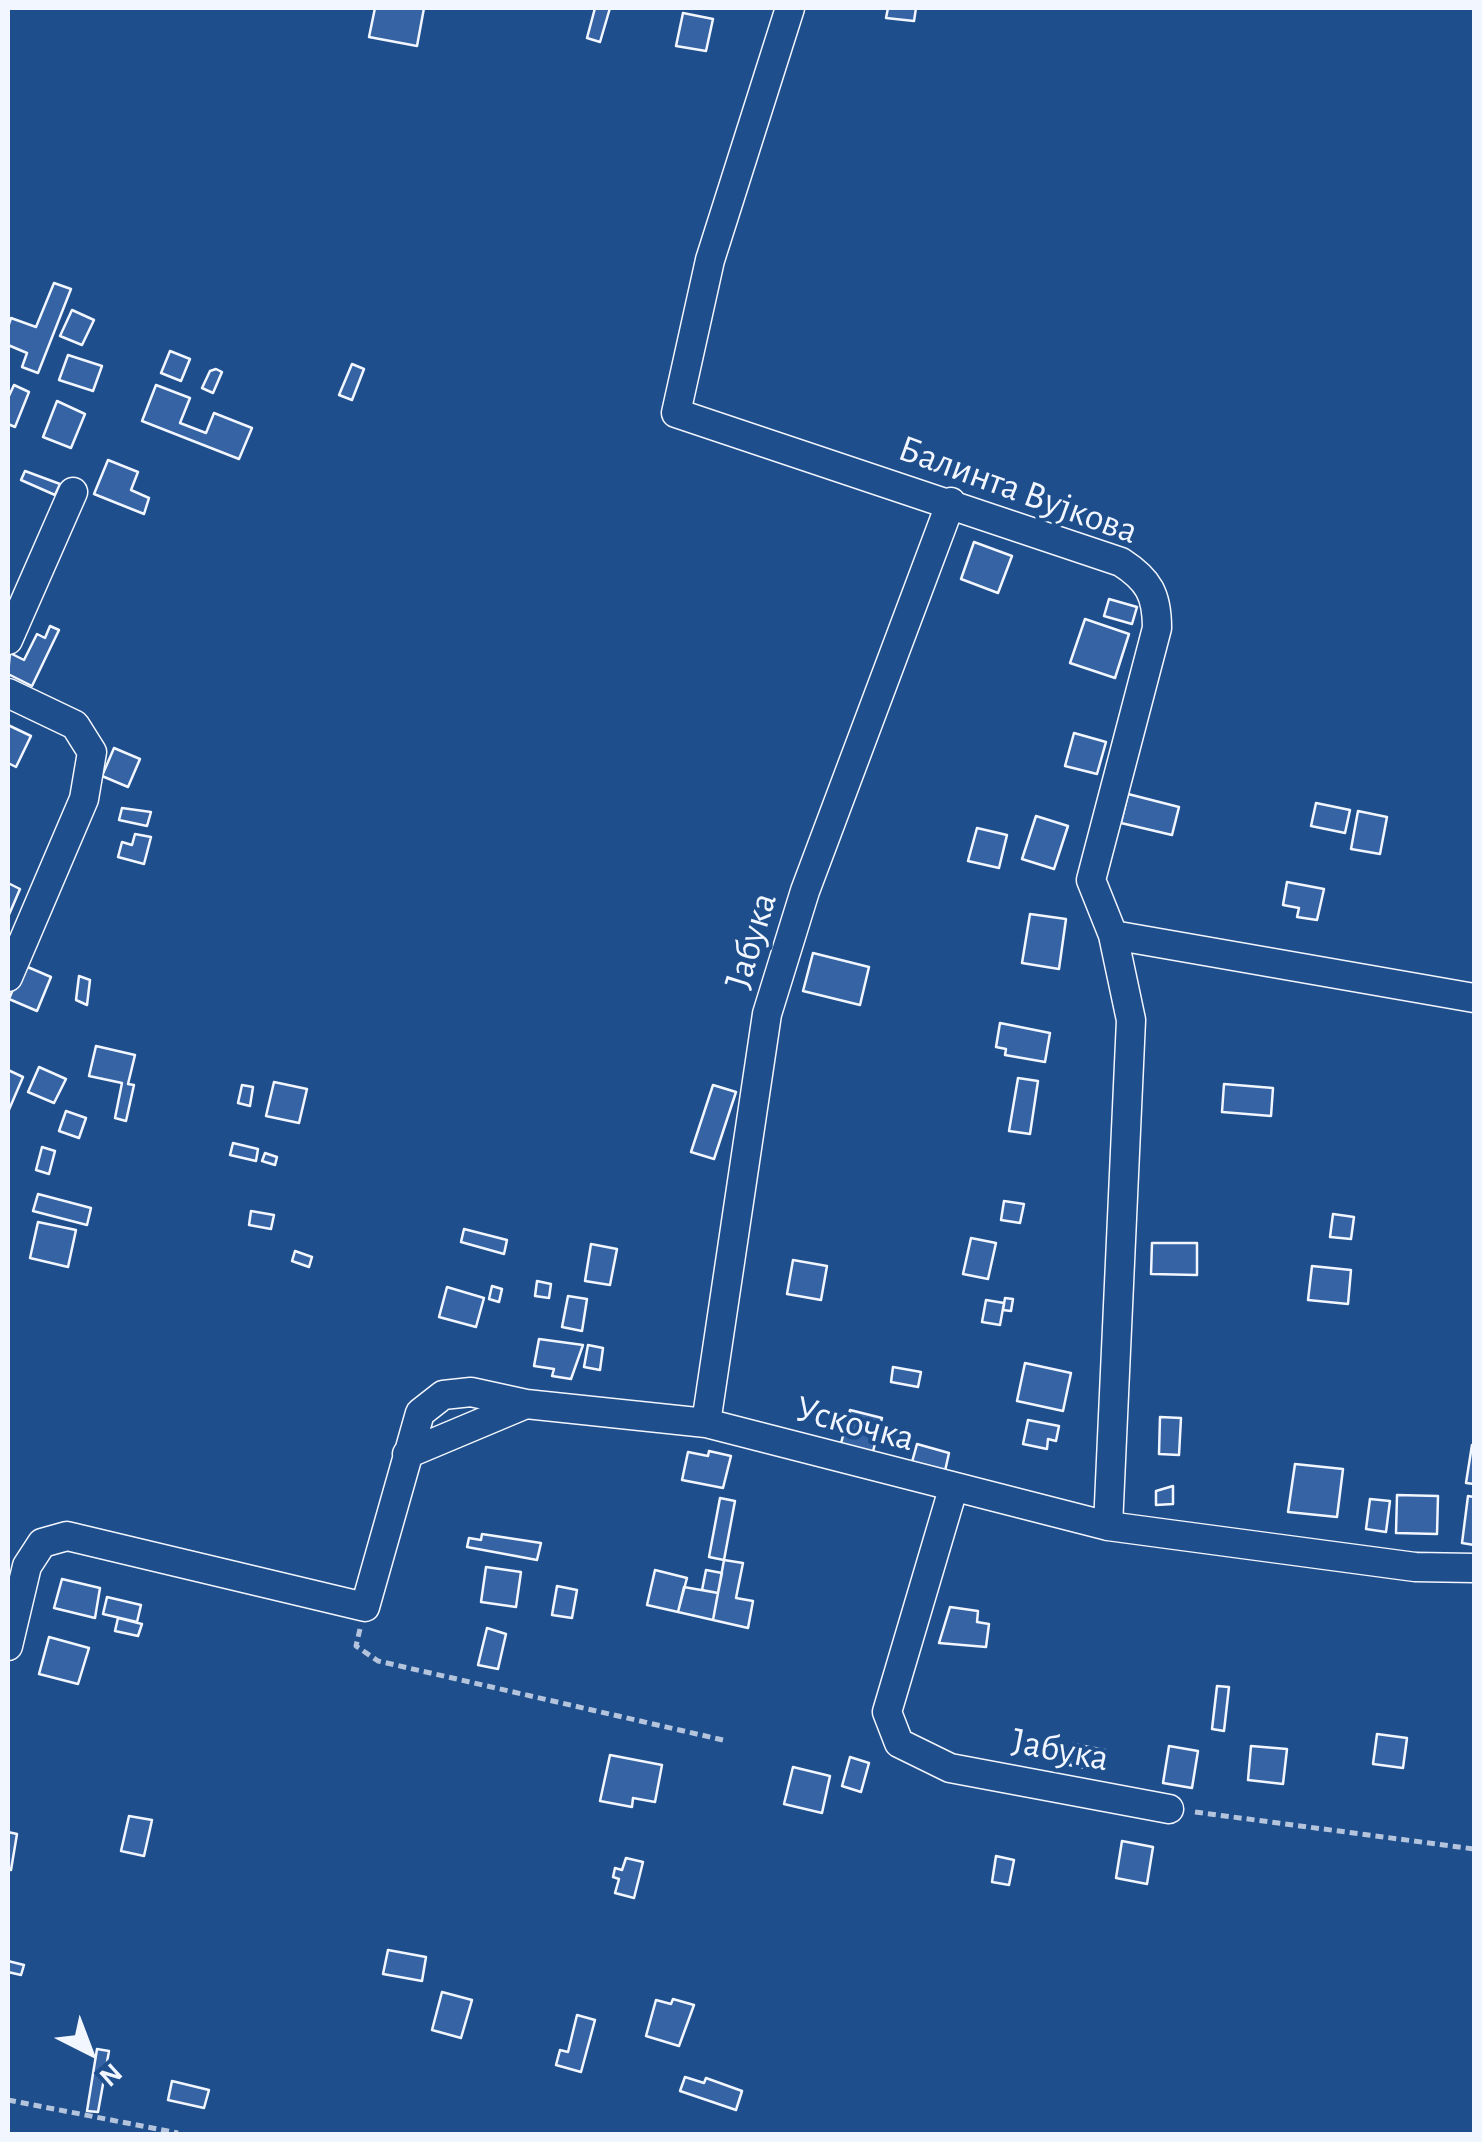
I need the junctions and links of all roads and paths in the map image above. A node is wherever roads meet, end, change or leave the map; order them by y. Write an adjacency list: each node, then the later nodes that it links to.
1 (790, 8): 3 (street, Балинта Вујкова)
2 (73, 492): 4 (street)
3 (951, 502): 6 (street, Балинта Вујкова); 10 (street, Јабука)
4 (8, 640)
5 (8, 694): 7 (street)
6 (1113, 935): 8 (street); 13 (street)
7 (8, 978)
8 (1474, 998)
9 (526, 1404): 10 (street, Ускочка); 11 (street); 11 (street, Ускочка)
10 (706, 1424): 12 (street, Ускочка)
11 (407, 1454): 15 (street, Ускочка)
12 (953, 1489): 13 (street, Ускочка); 18 (street, Јабука)
13 (1108, 1526): 14 (street, Ускочка)
14 (1474, 1568)
15 (365, 1607): 16 (street); 17 (path)
16 (8, 1646)
17 (724, 1740)
18 (1169, 1809): 19 (path)
19 (1474, 1849)
20 (8, 2100): 21 (path)
21 (178, 2133)

